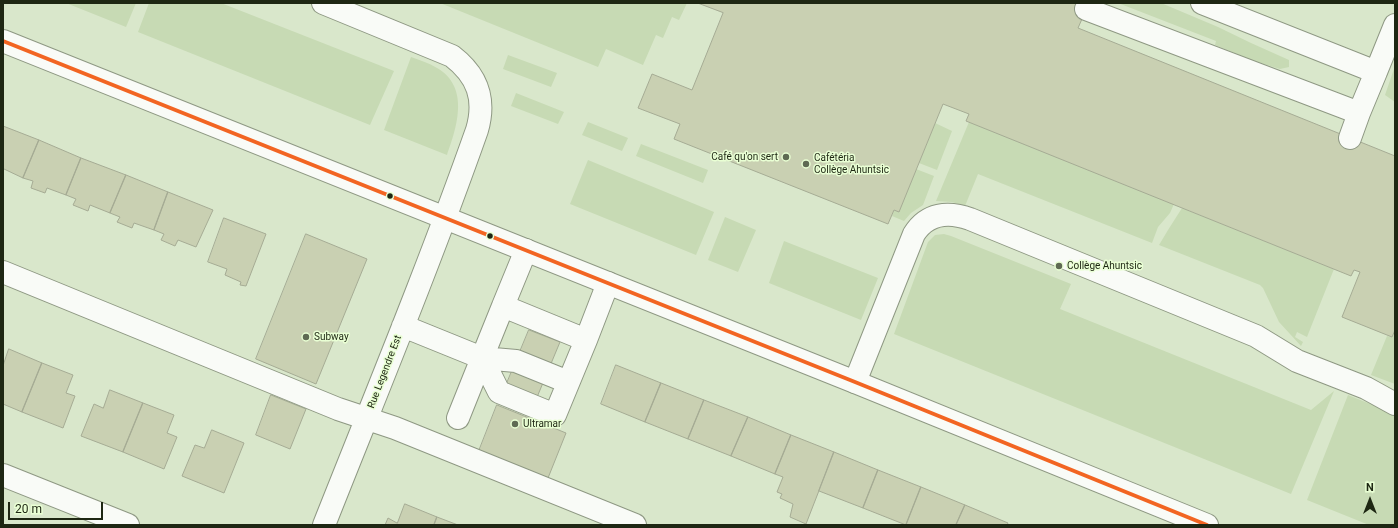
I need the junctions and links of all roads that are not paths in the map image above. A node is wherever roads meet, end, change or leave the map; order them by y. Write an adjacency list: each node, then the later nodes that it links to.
1 (323, 3): 9 (main road, Rue Legendre Est)
2 (1202, 3): 6 (main road)
3 (1086, 9): 7 (main road)
4 (1395, 25): 6 (main road)
5 (3, 41): 9 (main road)
6 (1376, 72): 7 (main road)
7 (1359, 113): 8 (main road)
8 (1350, 138)
9 (444, 218): 10 (main road); 14 (main road, Rue Legendre Est)
10 (526, 250): 12 (main road); 13 (main road)
11 (3, 272): 21 (main road)
12 (608, 283): 15 (main road); 18 (main road)
13 (503, 306): 15 (main road); 16 (main road)
14 (403, 326): 16 (main road); 21 (main road, Rue Legendre Est)
15 (586, 340): 17 (main road)
16 (482, 358): 17 (main road); 17 (main road); 20 (main road)
17 (568, 382)
18 (855, 382): 19 (main road); 26 (main road)
19 (1395, 404)
20 (458, 418)
21 (367, 419): 24 (main road, Rue Legendre Est); 25 (main road)
22 (3, 475): 23 (main road)
23 (128, 525)
24 (324, 525)
25 (635, 525)
26 (1208, 525)

